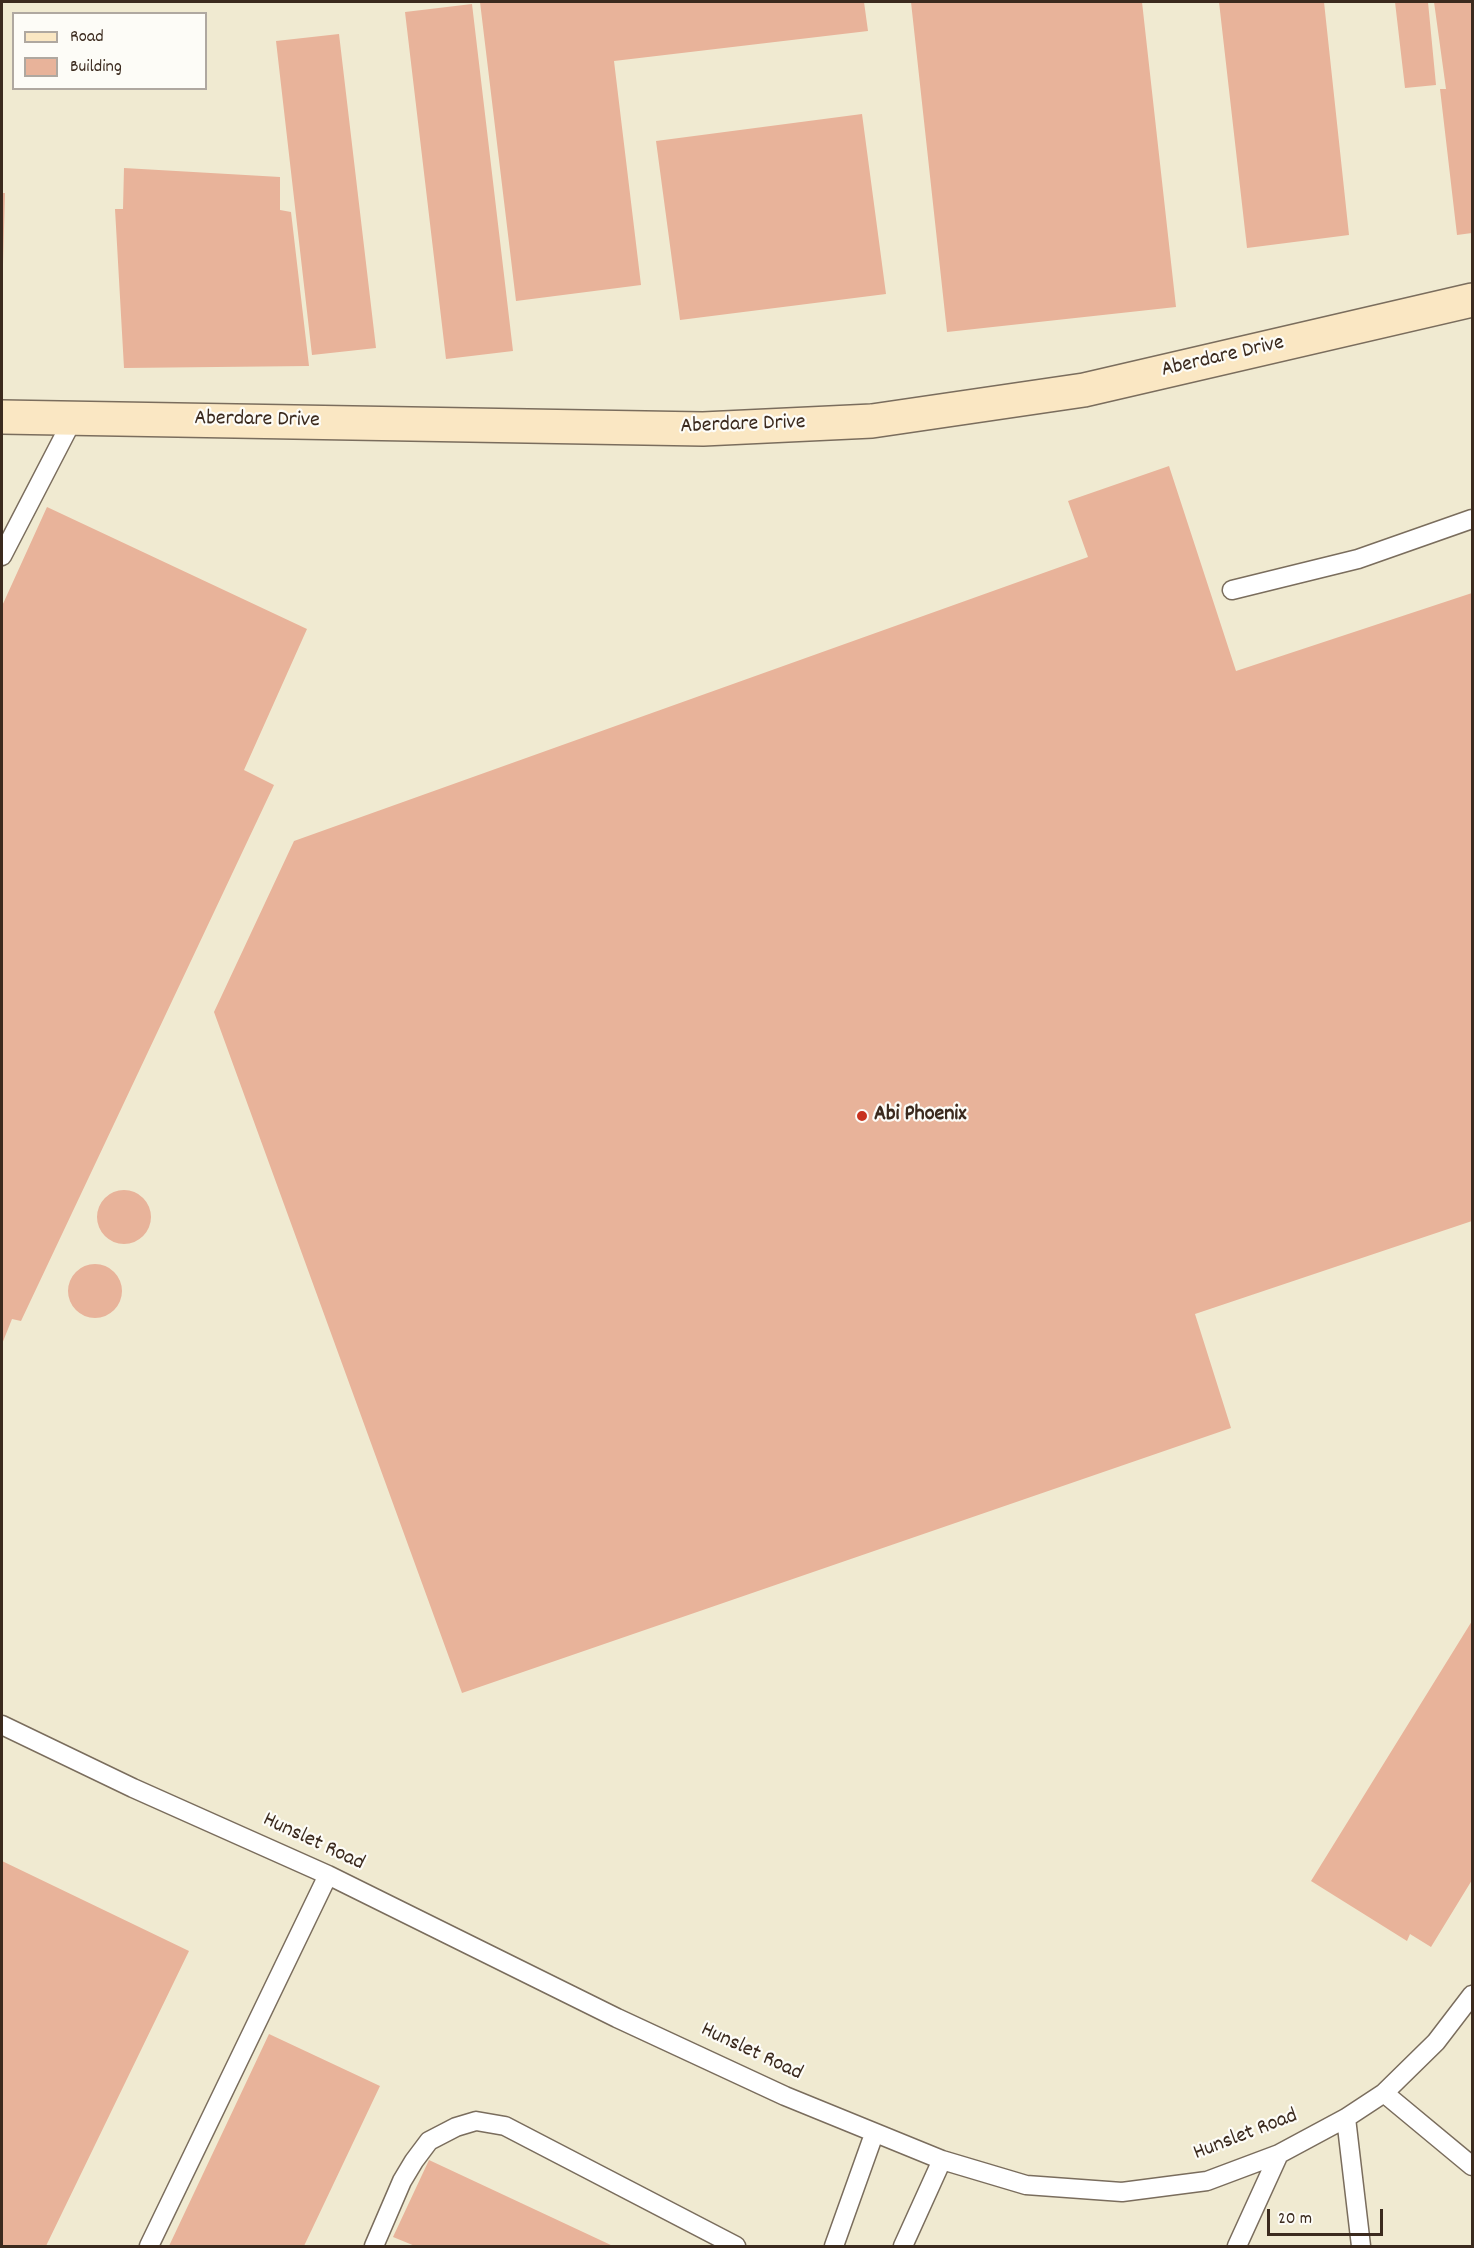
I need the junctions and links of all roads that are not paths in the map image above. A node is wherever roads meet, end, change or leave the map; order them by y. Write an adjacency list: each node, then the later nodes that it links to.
1 (1473, 300): 3 (street, Aberdare Drive)
2 (2, 417): 3 (street, Aberdare Drive)
3 (74, 417): 5 (lane)
4 (1473, 519): 6 (lane)
5 (2, 556)
6 (1232, 590)
7 (2, 1725): 8 (lane, Hunslet Road)
8 (328, 1875): 12 (lane, Hunslet Road); 16 (lane)
9 (1473, 1995): 10 (lane, Hunslet Road)
10 (1384, 2093): 11 (lane, Hunslet Road); 15 (lane)
11 (1346, 2118): 13 (lane, Hunslet Road); 22 (lane)
12 (874, 2134): 14 (lane, Hunslet Road); 19 (lane)
13 (1279, 2154): 14 (lane, Hunslet Road); 21 (lane)
14 (942, 2160): 20 (lane)
15 (1473, 2166)
16 (149, 2247)
17 (374, 2247): 18 (lane)
18 (736, 2247)
19 (834, 2247)
20 (903, 2247)
21 (1237, 2247)
22 (1361, 2247)

